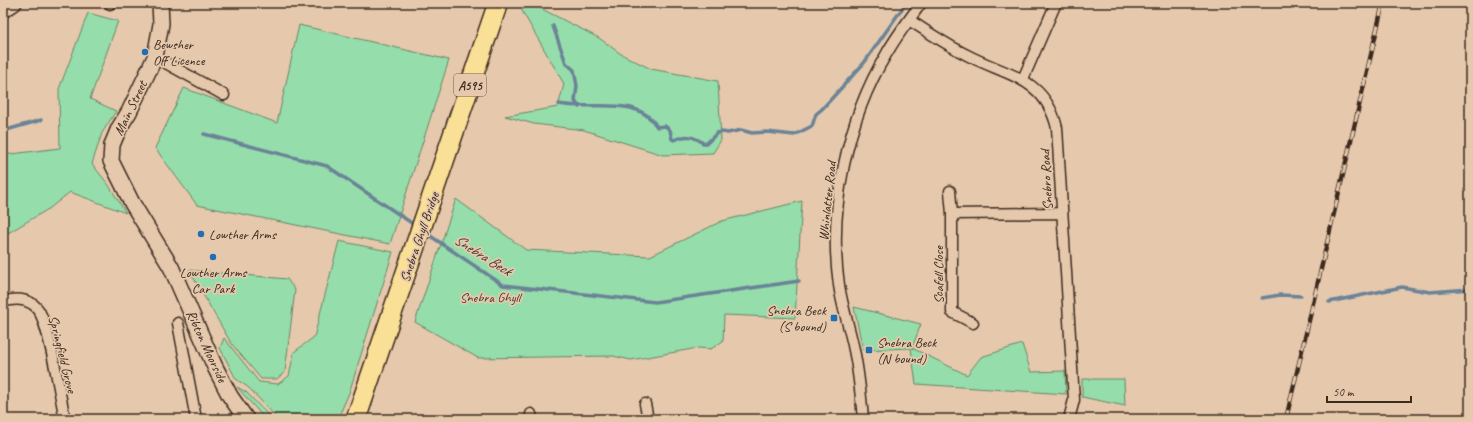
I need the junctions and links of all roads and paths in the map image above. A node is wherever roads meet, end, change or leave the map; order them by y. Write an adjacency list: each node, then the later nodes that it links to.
1 (14, 3): 6 (main road)
2 (160, 3): 8 (main road, Main Street)
3 (498, 3): 19 (highway, Snebra Ghyll Bridge / A595)
4 (921, 3): 7 (street, Whinlatter Road)
5 (1056, 3): 9 (street)
6 (3, 10)
7 (909, 20): 9 (street, Snebro Road); 24 (street, Whinlatter Road)
8 (155, 58): 10 (street); 11 (main road, Main Street)
9 (1023, 79): 13 (street, Snebro Road)
10 (224, 95)
11 (125, 188): 20 (main road, Ribton Moorside)
12 (950, 190): 14 (street, Scafell Close)
13 (1062, 213): 14 (street); 25 (street, Snebro Road)
14 (952, 214): 17 (street, Scafell Close)
15 (3, 302): 21 (street, Springfield Grove)
16 (178, 323): 22 (street)
17 (974, 323)
18 (645, 404): 23 (street)
19 (359, 414)
20 (244, 418)
21 (65, 419)
22 (196, 419)
23 (648, 419)
24 (863, 419)
25 (1069, 419)

